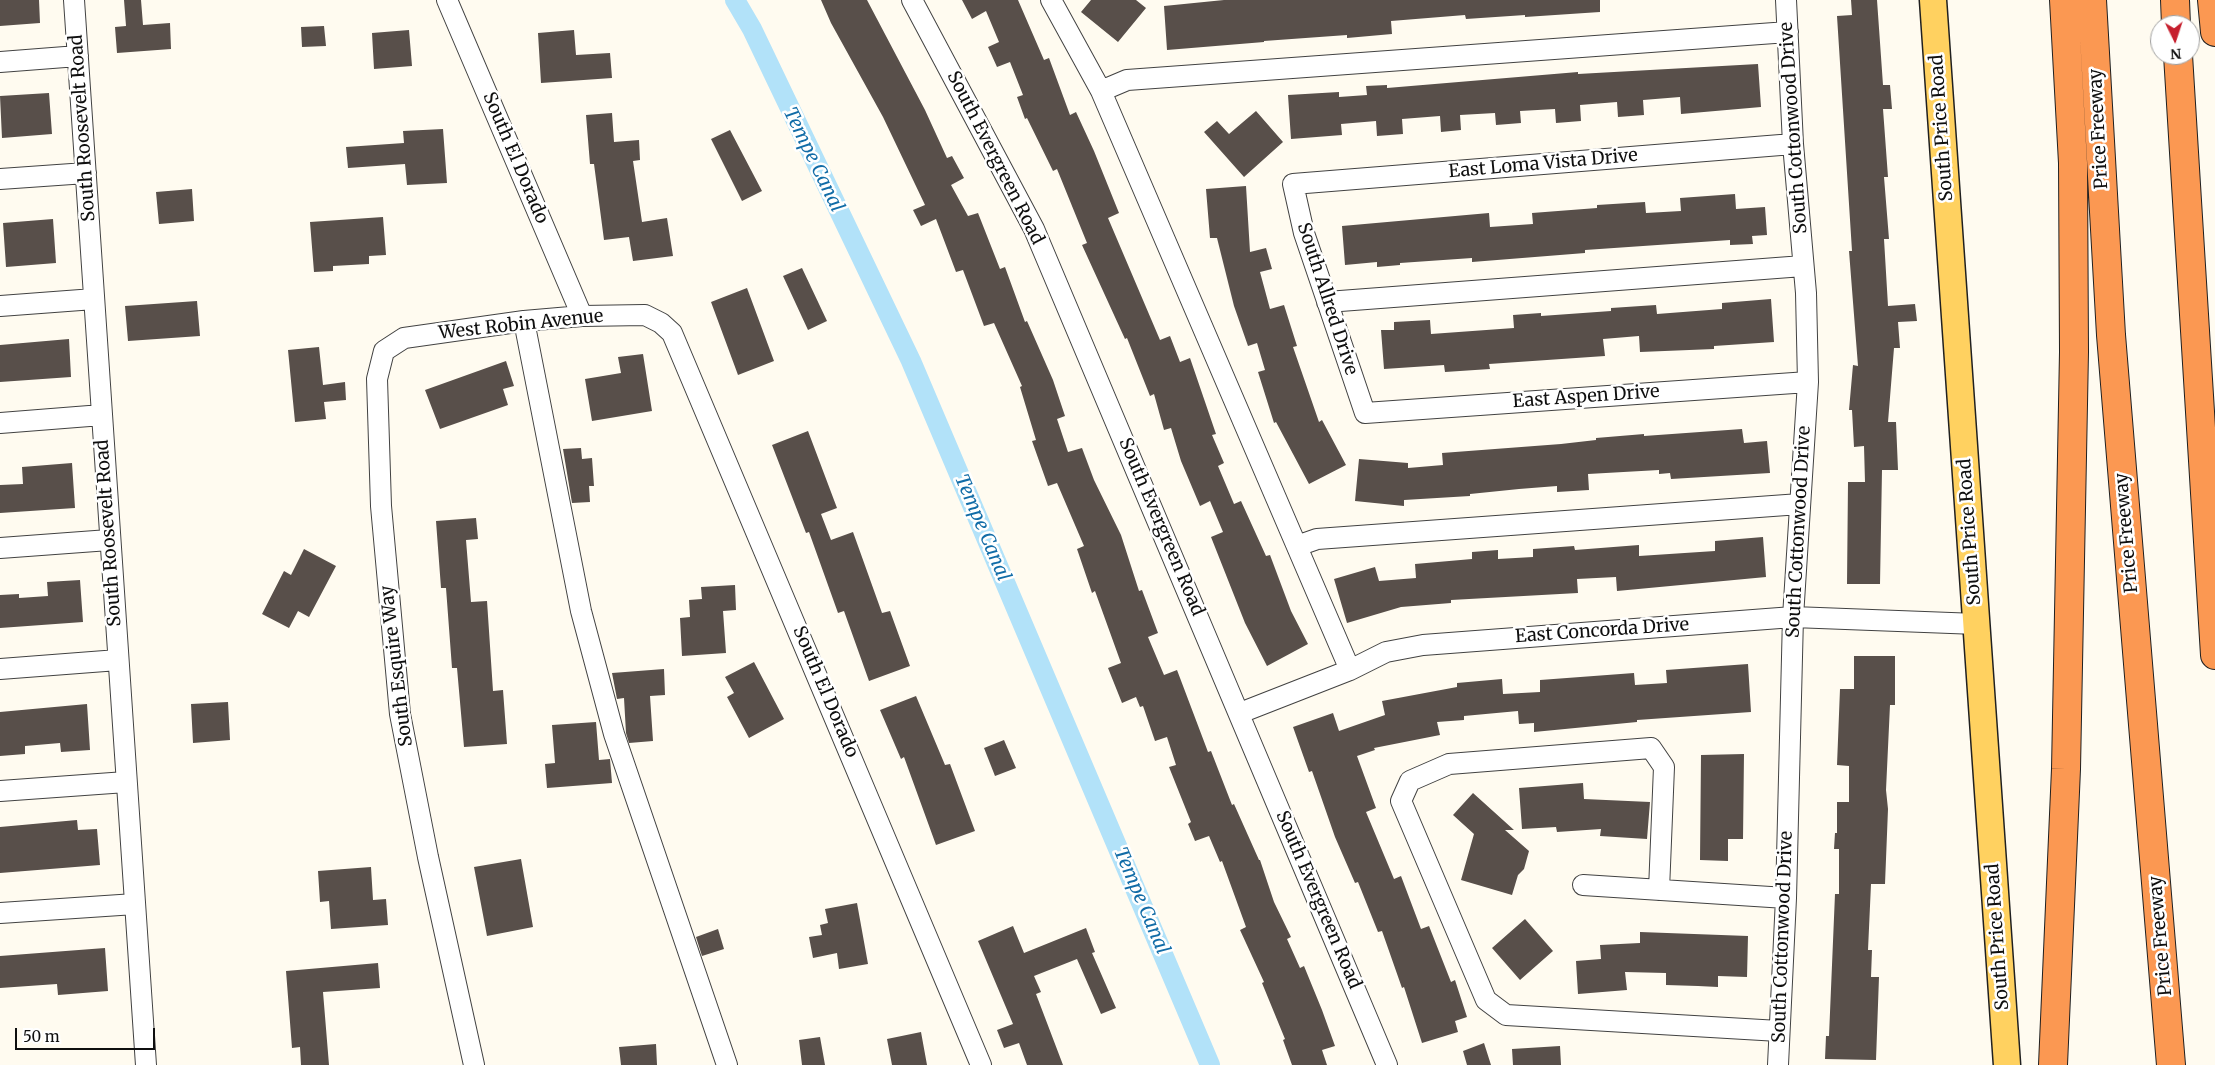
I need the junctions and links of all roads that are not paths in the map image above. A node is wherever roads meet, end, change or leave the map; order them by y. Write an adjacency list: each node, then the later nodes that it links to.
1 (74, 0): 14 (street, South Roosevelt Road)
2 (447, 0): 26 (street, South El Dorado)
3 (912, 0): 44 (street, South Evergreen Road)
4 (1050, 0): 17 (street)
5 (1786, 0): 12 (street, South Cottonwood Drive)
6 (1933, 0): 39 (main road, South Price Road)
7 (2064, 0): 60 (highway)
8 (2092, 0): 61 (highway, Price Freeway)
9 (2174, 0): 11 (highway)
10 (2212, 0): 13 (highway)
11 (2175, 15)
12 (1788, 32): 17 (street); 18 (street, South Cottonwood Drive)
13 (2215, 32)
14 (78, 56): 15 (street); 19 (street, South Roosevelt Road)
15 (0, 62)
16 (2179, 65): 40 (highway)
17 (1101, 91): 36 (street)
18 (1793, 144): 21 (street, East Loma Vista Drive); 22 (street, South Cottonwood Drive)
19 (86, 173): 20 (street); 23 (street, South Roosevelt Road)
20 (0, 179)
21 (1293, 184): 24 (street, South Allred Drive)
22 (1804, 266): 24 (street); 30 (street, South Cottonwood Drive)
23 (94, 299): 25 (street); 32 (street, South Roosevelt Road)
24 (1327, 302): 31 (street, South Allred Drive)
25 (0, 306)
26 (582, 316): 27 (street, West Robin Avenue); 28 (street, West Robin Avenue)
27 (524, 320): 29 (street, West Robin Avenue); 55 (street)
28 (661, 323): 56 (street, South El Dorado)
29 (384, 351): 54 (street, South Esquire Way)
30 (1808, 382): 31 (street, East Aspen Drive); 34 (street, South Cottonwood Drive)
31 (1365, 413)
32 (102, 415): 33 (street); 35 (street, South Roosevelt Road)
33 (0, 422)
34 (1800, 504): 36 (street); 38 (street, South Cottonwood Drive)
35 (109, 540): 37 (street); 41 (street, South Roosevelt Road)
36 (1297, 546): 43 (street)
37 (0, 548)
38 (1793, 616): 39 (street, East Concorda Drive); 43 (street, East Concorda Drive); 49 (street, South Cottonwood Drive)
39 (1976, 624): 59 (main road, South Price Road)
40 (2215, 655)
41 (118, 660): 42 (street); 45 (street, South Roosevelt Road)
42 (0, 669)
43 (1350, 670): 44 (street, East Concorda Drive)
44 (1240, 713): 57 (street, South Evergreen Road)
45 (126, 782): 46 (street); 50 (street, South Roosevelt Road)
46 (0, 791)
47 (1583, 885): 48 (street)
48 (1659, 890): 49 (street); 52 (street)
49 (1786, 898): 52 (street, South Cottonwood Drive)
50 (135, 904): 51 (street); 53 (street, South Roosevelt Road)
51 (0, 913)
52 (1779, 1031): 58 (street, South Cottonwood Drive)
53 (146, 1065)
54 (474, 1065)
55 (727, 1065)
56 (981, 1065)
57 (1387, 1065)
58 (1778, 1065)
59 (2007, 1065)
60 (2053, 1065)
61 (2172, 1065)

